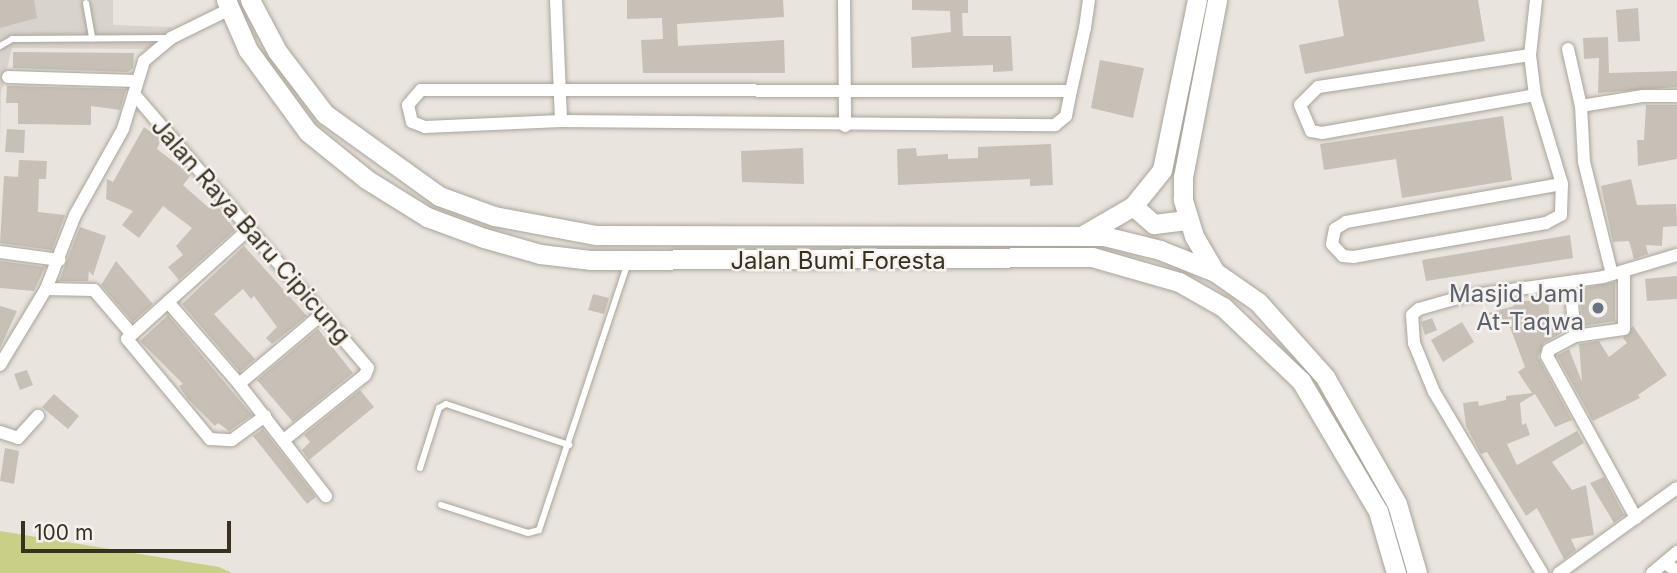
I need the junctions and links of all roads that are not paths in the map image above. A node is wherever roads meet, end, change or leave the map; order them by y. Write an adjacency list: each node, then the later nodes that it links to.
1 (250, 0): 32 (main road, Jalan Bumi Foresta)
2 (556, 0): 17 (street)
3 (844, 0): 19 (street)
4 (1089, 0): 18 (street)
5 (1197, 0): 20 (main road)
6 (1217, 0): 22 (main road)
7 (1536, 0): 14 (street)
8 (86, 3): 10 (lane)
9 (228, 5): 11 (street); 36 (main road, Jalan Bumi Foresta)
10 (92, 38): 11 (lane); 12 (lane)
11 (171, 38): 16 (street)
12 (0, 46)
13 (1568, 49): 24 (street)
14 (1530, 55): 21 (street); 21 (street)
15 (8, 77): 16 (street)
16 (135, 88): 30 (street, Jalan Raya Baru Cipicung); 35 (street)
17 (562, 88): 19 (street); 25 (street); 25 (street)
18 (1071, 91): 19 (street); 26 (street)
19 (846, 92): 26 (street)
20 (1178, 92): 22 (main road); 28 (main road)
21 (1535, 95): 27 (street)
22 (1199, 96): 29 (main road)
23 (1677, 96): 24 (street)
24 (1581, 106): 39 (street)
25 (561, 121): 26 (street)
26 (845, 126)
27 (1562, 184): 27 (street)
28 (1133, 206): 29 (main road); 31 (main road)
29 (1187, 220): 38 (main road)
30 (249, 229): 42 (street); 43 (street, Jalan Raya Baru Cipicung)
31 (1083, 235): 32 (main road, Jalan Bumi Foresta); 38 (main road, Jalan Bumi Foresta)
32 (947, 236): 37 (main road)
33 (0, 252): 35 (street)
34 (1677, 255): 39 (street)
35 (59, 260): 41 (street)
36 (629, 260): 37 (main road, Jalan Bumi Foresta); 52 (lane)
37 (947, 261): 54 (main road, Jalan Bumi Foresta)
38 (1215, 271): 53 (main road, Jalan Bumi Foresta)
39 (1618, 272): 40 (street); 45 (street)
40 (1570, 282): 45 (street); 65 (street)
41 (46, 289): 44 (street); 46 (street)
42 (168, 302): 44 (street); 47 (street)
43 (322, 314): 47 (street); 51 (street, Jalan Raya Baru Cipicung)
44 (130, 332): 48 (street)
45 (1575, 336): 59 (street)
46 (0, 365)
47 (240, 384): 48 (street)
48 (265, 416): 51 (street)
49 (35, 420): 50 (street)
50 (0, 432)
51 (284, 440): 57 (street)
52 (569, 445): 55 (lane); 58 (lane)
53 (1374, 457): 54 (main road); 64 (main road, Jalan Bumi Foresta)
54 (1355, 467): 63 (main road, Jalan Bumi Foresta)
55 (420, 468)
56 (1677, 488): 59 (street)
57 (326, 496)
58 (440, 505)
59 (1636, 518): 66 (street)
60 (1677, 552): 61 (street)
61 (1665, 564): 62 (street); 67 (street)
62 (1677, 572)
63 (1396, 573)
64 (1416, 573)
65 (1542, 573)
66 (1559, 573)
67 (1652, 573)

